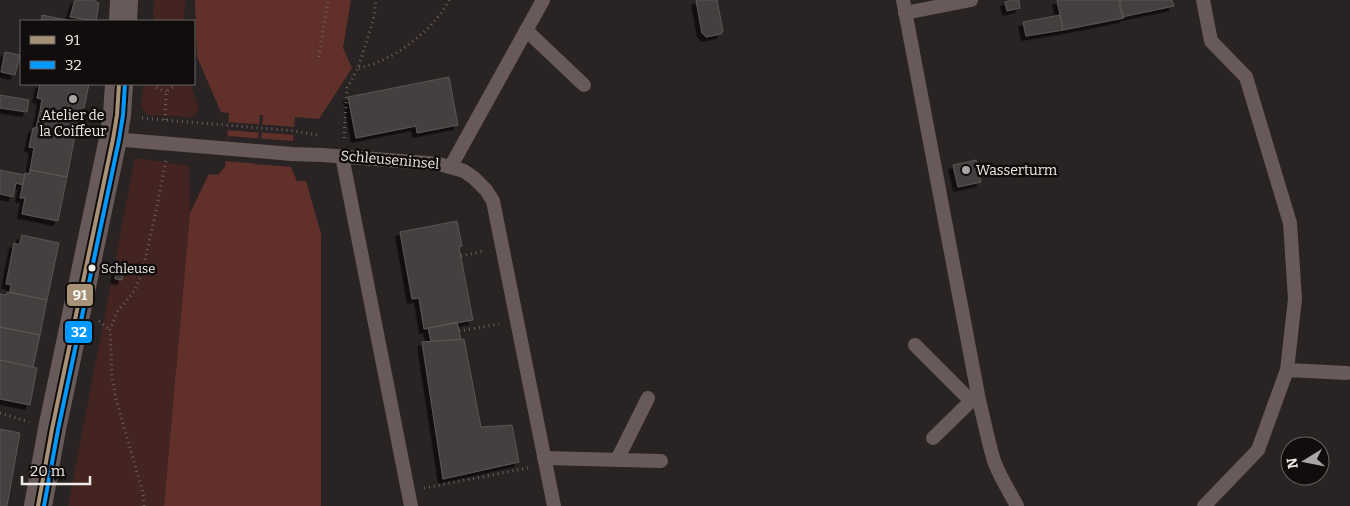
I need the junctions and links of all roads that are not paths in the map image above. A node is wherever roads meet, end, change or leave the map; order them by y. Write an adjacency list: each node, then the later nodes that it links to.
1 (124, 0): 6 (street)
2 (543, 0): 7 (lane)
3 (971, 0): 5 (lane)
4 (1202, 0): 14 (lane)
5 (904, 6): 17 (lane)
6 (123, 20)
7 (526, 30): 9 (lane); 12 (lane)
8 (119, 85): 10 (street)
9 (584, 85)
10 (115, 127): 11 (lane, Schleuseninsel); 22 (street)
11 (342, 156): 12 (lane, Schleuseninsel); 23 (lane)
12 (451, 166): 21 (lane, Schleuseninsel)
13 (915, 345): 17 (lane)
14 (1287, 370): 15 (lane); 26 (lane)
15 (1347, 373)
16 (648, 398): 19 (lane)
17 (975, 401): 18 (lane); 25 (lane)
18 (933, 438)
19 (617, 460): 20 (lane); 21 (lane)
20 (660, 461)
21 (545, 462): 24 (lane, Schleuseninsel)
22 (38, 506)
23 (411, 506)
24 (554, 506)
25 (1017, 506)
26 (1204, 506)

